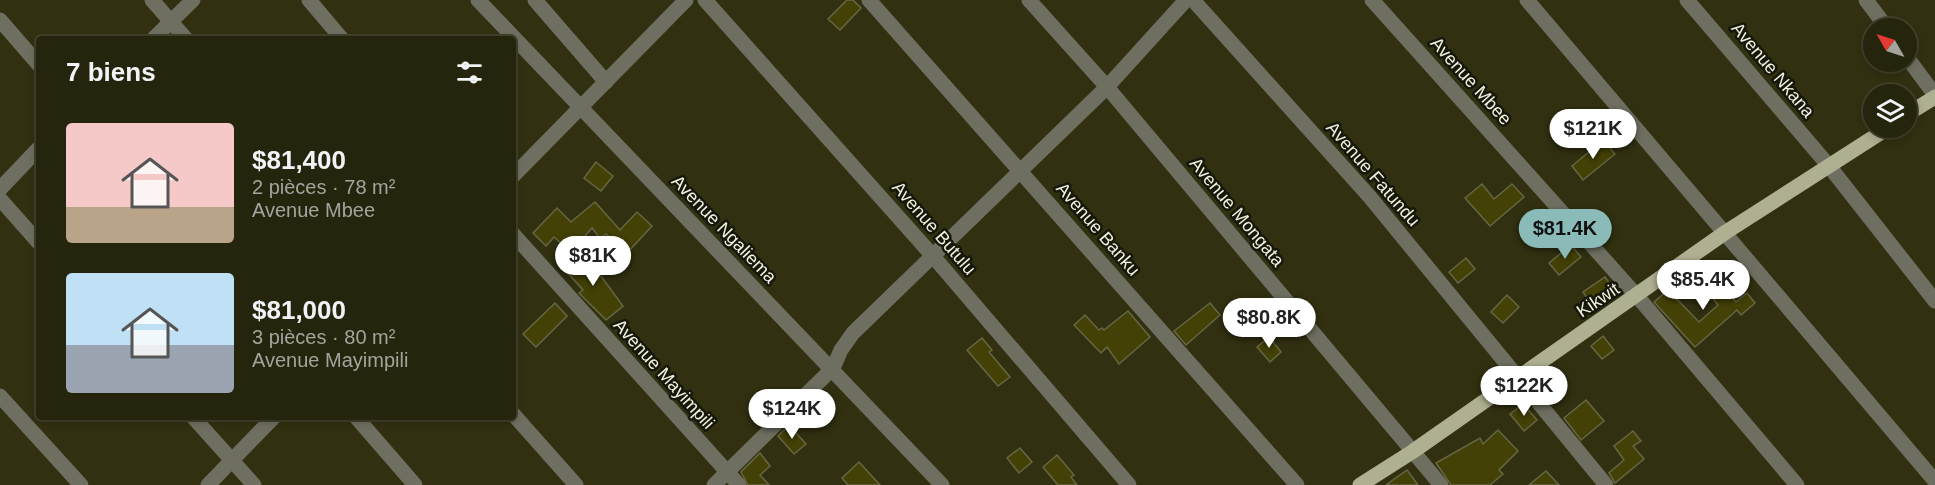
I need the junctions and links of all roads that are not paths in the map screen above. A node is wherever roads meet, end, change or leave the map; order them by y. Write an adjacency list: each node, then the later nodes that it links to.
1 (152, 0): 18 (street)
2 (193, 0): 18 (street)
3 (309, 0): 21 (street)
4 (478, 0): 22 (street, Avenue Ngaliema)
5 (535, 0): 26 (street)
6 (686, 0): 26 (street)
7 (705, 0): 41 (street, Avenue Butulu)
8 (869, 0): 34 (street, Avenue Banku)
9 (1029, 0): 27 (street, Avenue Mongata)
10 (1186, 0): 27 (street)
11 (1193, 0): 45 (street, Avenue Fatundu)
12 (1372, 0): 42 (street, Avenue Mbee)
13 (1527, 0): 38 (street)
14 (1687, 0): 33 (street, Avenue Nkana)
15 (1866, 0): 16 (street)
16 (1880, 18)
17 (0, 20): 24 (street)
18 (171, 22): 19 (street); 20 (street)
19 (156, 36)
20 (183, 36)
21 (339, 36)
22 (512, 36)
23 (516, 41): 30 (street, Avenue Ngaliema)
24 (36, 62)
25 (1917, 71): 28 (street)
26 (606, 82): 30 (street)
27 (1107, 87): 34 (street); 51 (street, Avenue Mongata)
28 (1935, 96): 29 (main road)
29 (1917, 108)
30 (580, 109): 35 (street); 44 (street, Avenue Ngaliema)
31 (1872, 138): 33 (main road, Kikwit)
32 (36, 151): 36 (street)
33 (1829, 166): 38 (main road, Kikwit); 43 (street, Avenue Nkana)
34 (1020, 170): 41 (street); 64 (street, Avenue Banku)
35 (516, 174)
36 (0, 189)
37 (0, 199): 40 (street)
38 (1726, 232): 42 (main road, Kikwit); 54 (street)
39 (516, 237): 53 (street, Avenue Mayimpili)
40 (36, 240)
41 (932, 255): 44 (street); 63 (street, Avenue Butulu)
42 (1637, 296): 45 (main road, Kikwit); 68 (street, Avenue Mbee)
43 (1935, 301)
44 (833, 368): 53 (street); 62 (street, Avenue Ngaliema)
45 (1517, 379): 51 (main road, Kikwit); 67 (street, Avenue Fatundu)
46 (0, 396): 55 (street)
47 (516, 417): 59 (street)
48 (196, 420): 52 (street)
49 (271, 420): 52 (street)
50 (359, 420): 58 (street)
51 (1412, 452): 65 (main road, Kikwit); 66 (street, Avenue Mongata)
52 (232, 462): 56 (street); 57 (street)
53 (727, 472): 60 (street); 61 (street, Avenue Mayimpili)
54 (1935, 480)
55 (81, 485)
56 (208, 485)
57 (254, 485)
58 (416, 485)
59 (576, 485)
60 (714, 485)
61 (739, 485)
62 (942, 485)
63 (1130, 485)
64 (1297, 485)
65 (1360, 485)
66 (1442, 485)
67 (1606, 485)
68 (1797, 485)

